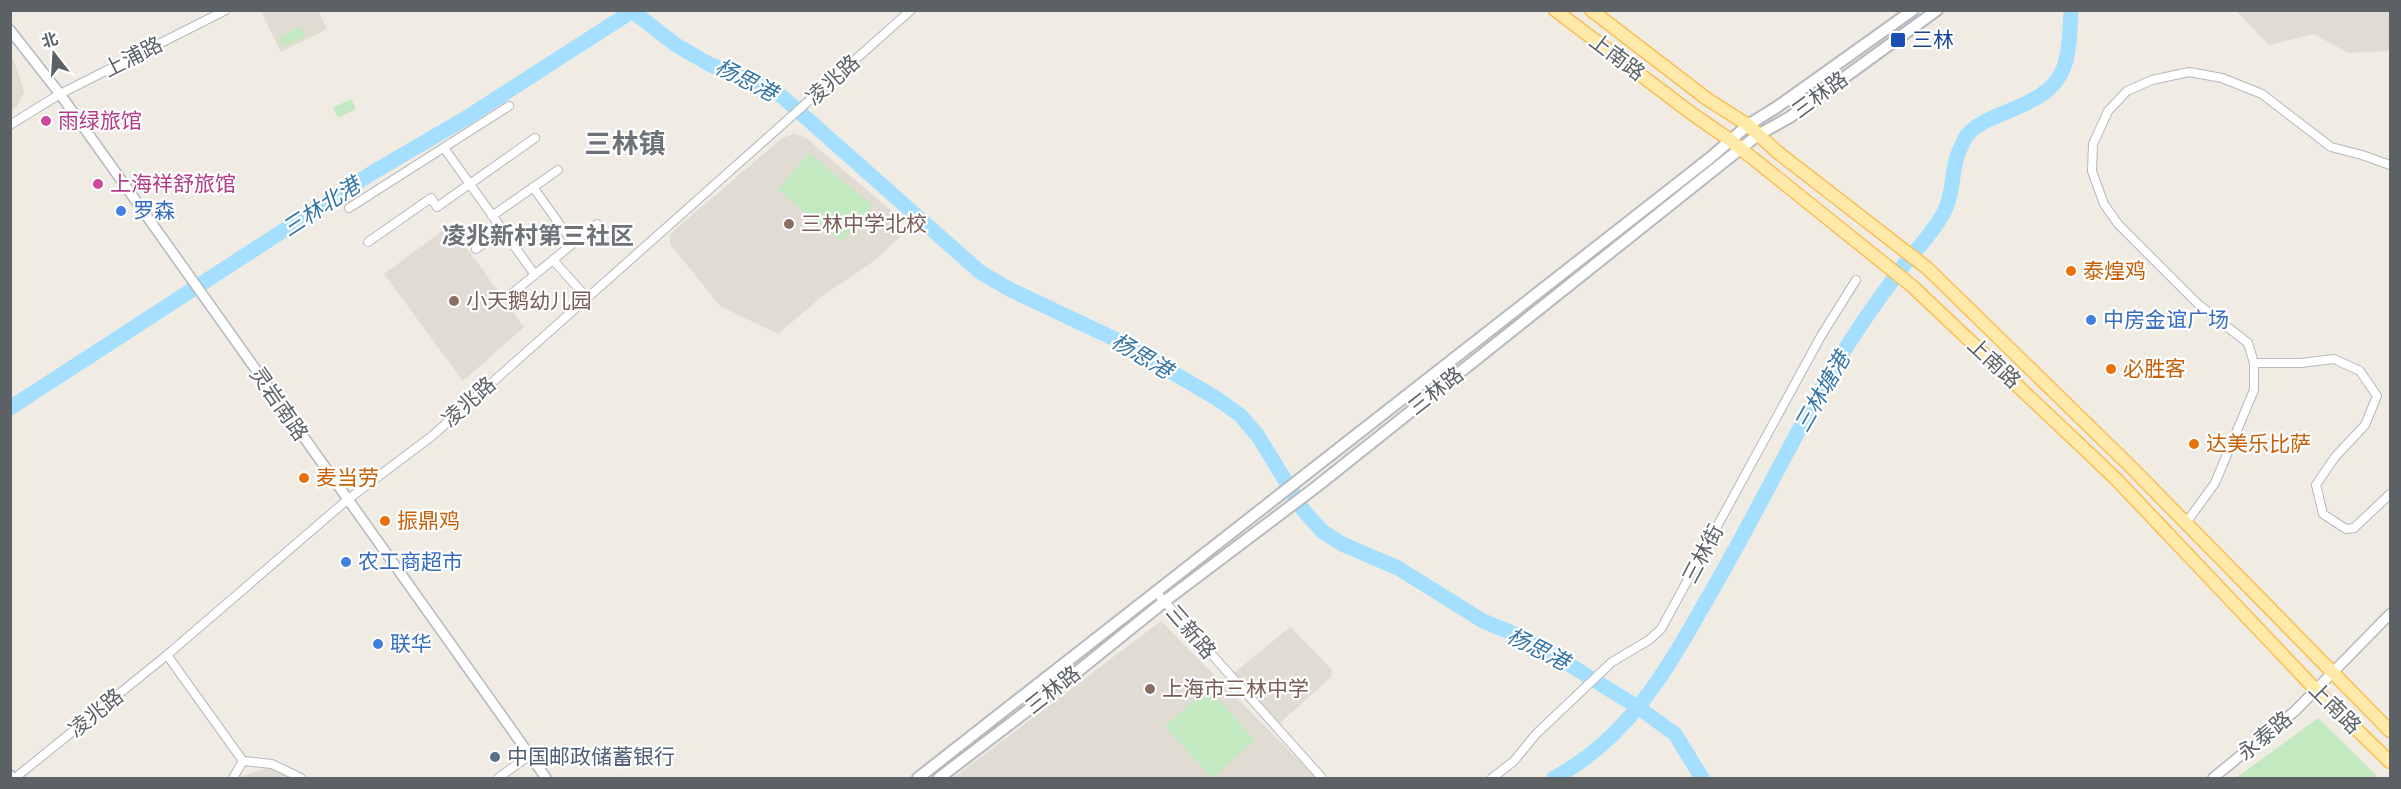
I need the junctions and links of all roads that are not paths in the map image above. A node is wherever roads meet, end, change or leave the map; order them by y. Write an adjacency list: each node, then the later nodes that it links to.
1 (226, 10): 8 (street, 上浦路)
2 (911, 10): 31 (street, 凌兆路)
3 (1555, 10): 14 (main road, 上南路)
4 (1592, 10): 11 (main road, 上南路)
5 (1912, 10): 11 (main road, 三林路)
6 (1937, 10): 12 (main road, 三林路)
7 (10, 30): 8 (street, 灵岩南路)
8 (60, 94): 10 (street, 上浦路); 34 (street, 灵岩南路)
9 (509, 106): 15 (street)
10 (10, 125)
11 (1748, 126): 12 (main road, 上南路); 14 (main road, 三林路)
12 (1758, 135): 14 (main road, 三林路); 35 (main road, 上南路)
13 (535, 138): 18 (street)
14 (1735, 145): 36 (main road, 三林路); 37 (main road, 三林路); 41 (main road, 上南路)
15 (444, 148): 18 (street); 20 (street)
16 (2391, 165): 32 (street)
17 (558, 170): 19 (street)
18 (470, 184): 21 (street); 24 (street)
19 (533, 187): 21 (street); 25 (street)
20 (349, 208)
21 (492, 216): 23 (street)
22 (597, 224): 25 (street)
23 (503, 230): 26 (street); 28 (street)
24 (368, 242)
25 (573, 243): 27 (street)
26 (476, 249)
27 (553, 260): 28 (street); 31 (street)
28 (535, 275): 30 (street)
29 (1856, 280): 54 (street, 三林街)
30 (510, 295)
31 (587, 298): 34 (street, 凌兆路)
32 (2254, 363): 33 (street); 35 (street)
33 (2391, 494)
34 (347, 500): 39 (street, 凌兆路); 43 (street, 灵岩南路)
35 (2186, 523): 40 (main road, 上南路)
36 (1156, 592): 37 (street, 三新路); 51 (main road, 三林路)
37 (1165, 601): 52 (main road, 三林路); 53 (street, 三新路)
38 (2391, 614): 40 (street, 永泰路)
39 (167, 655): 44 (street); 46 (street, 凌兆路)
40 (2333, 673): 41 (street, 永泰路); 42 (main road, 上南路)
41 (2316, 690): 45 (main road, 上南路); 55 (street, 永泰路)
42 (2391, 731)
43 (530, 755): 49 (street); 50 (street, 灵岩南路)
44 (243, 761): 47 (street); 48 (street)
45 (2391, 762)
46 (12, 778)
47 (233, 778)
48 (302, 778)
49 (498, 778)
50 (546, 778)
51 (918, 778)
52 (939, 778)
53 (1322, 778)
54 (1492, 778)
55 (2214, 778)

